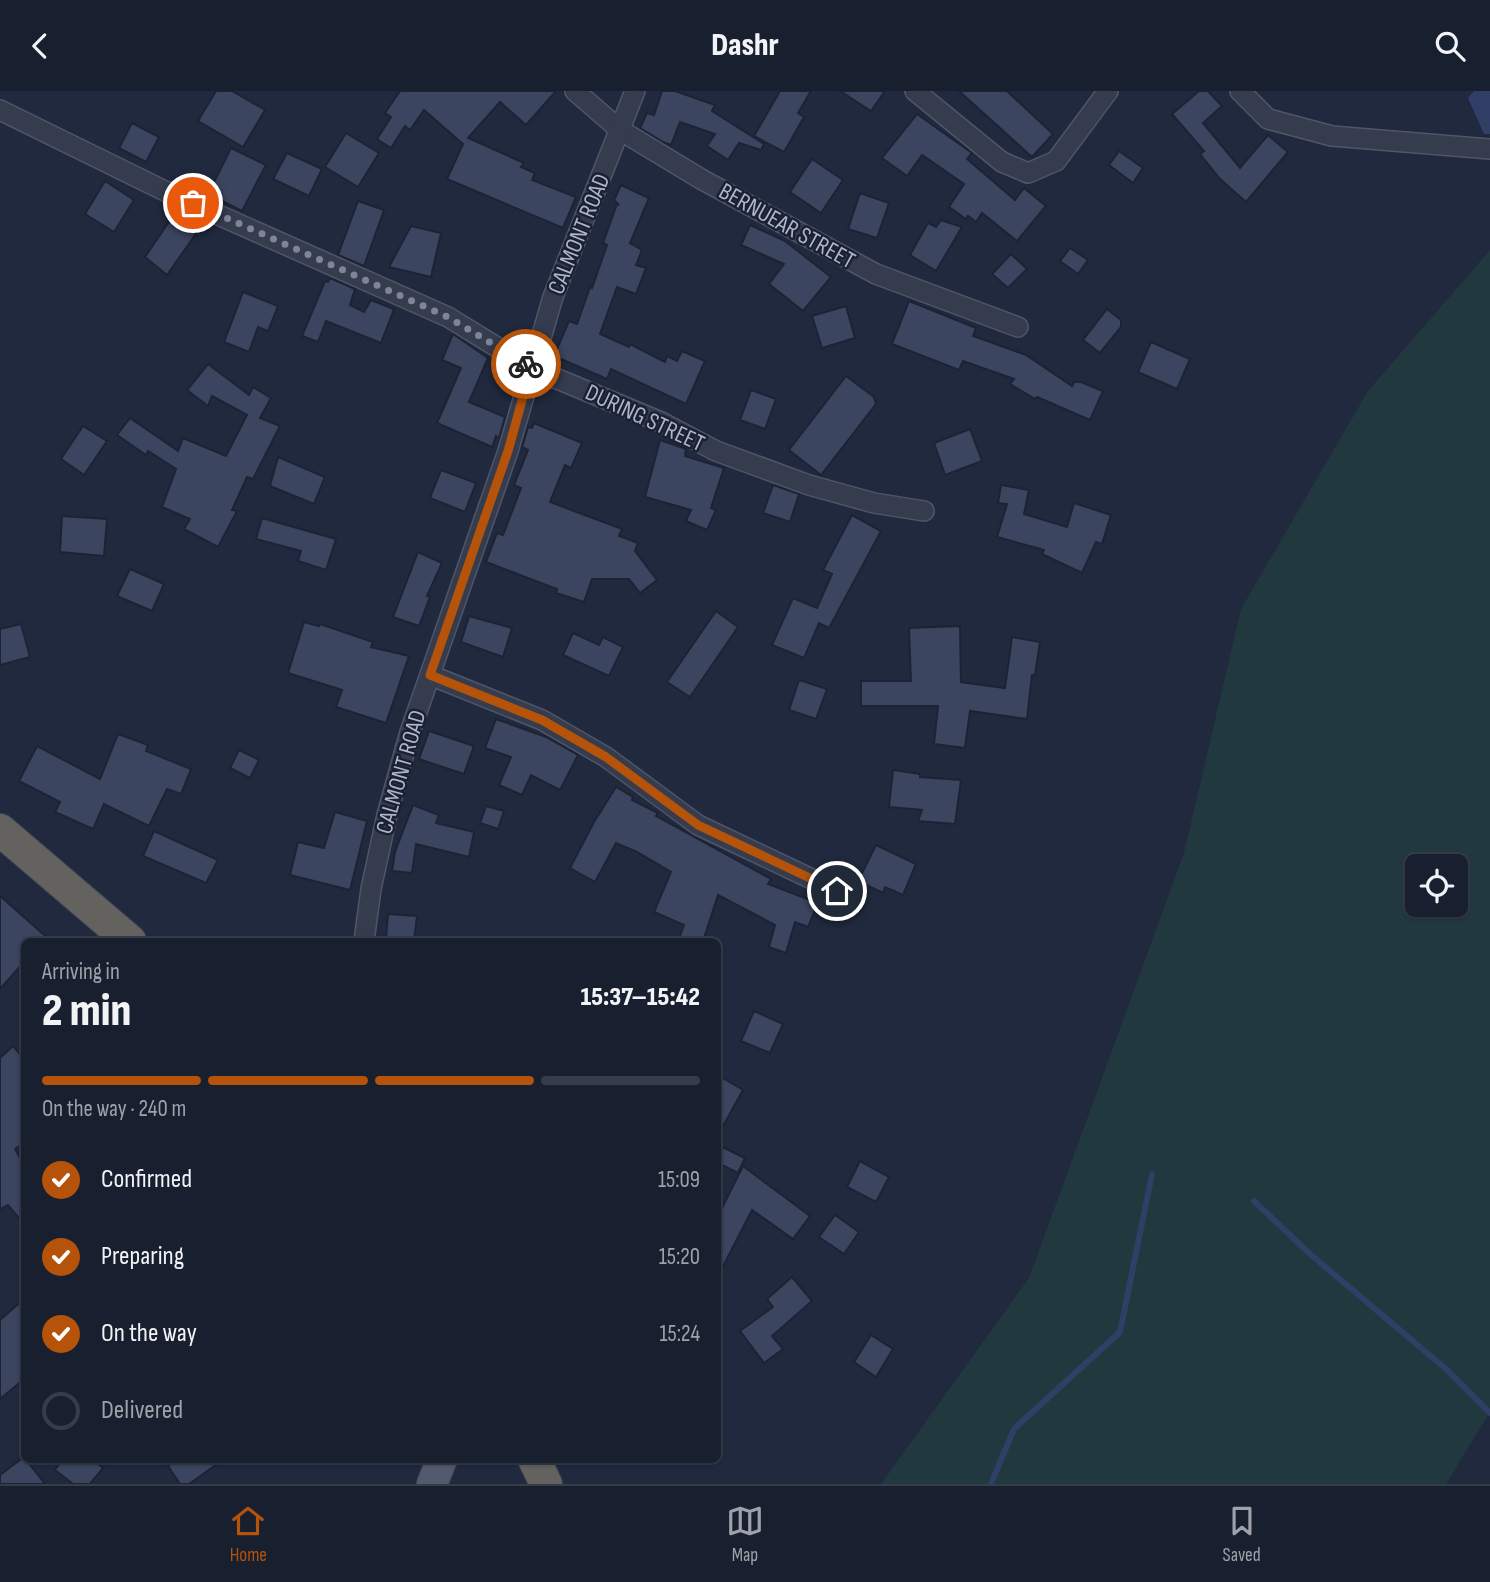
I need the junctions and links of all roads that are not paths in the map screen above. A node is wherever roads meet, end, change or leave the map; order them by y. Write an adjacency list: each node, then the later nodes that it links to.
1 (575, 91): 7 (street, BERNUEAR STREET)
2 (635, 91): 7 (street, CALMONT ROAD)
3 (915, 91): 4 (street)
4 (1108, 91)
5 (1240, 91): 8 (street)
6 (0, 110): 10 (street, DURING STREET)
7 (620, 130): 9 (street, BERNUEAR STREET); 10 (street, CALMONT ROAD)
8 (1490, 149)
9 (1018, 327)
10 (531, 368): 11 (street, DURING STREET); 12 (street, CALMONT ROAD)
11 (925, 511)
12 (430, 675): 15 (street); 18 (street, CALMONT ROAD)
13 (0, 830): 17 (highway)
14 (0, 856): 16 (highway)
15 (837, 891)
16 (96, 938)
17 (126, 938)
18 (365, 938)
19 (440, 1463): 22 (main road)
20 (516, 1463): 23 (highway)
21 (536, 1463): 24 (highway)
22 (432, 1484)
23 (525, 1484)
24 (546, 1484)

